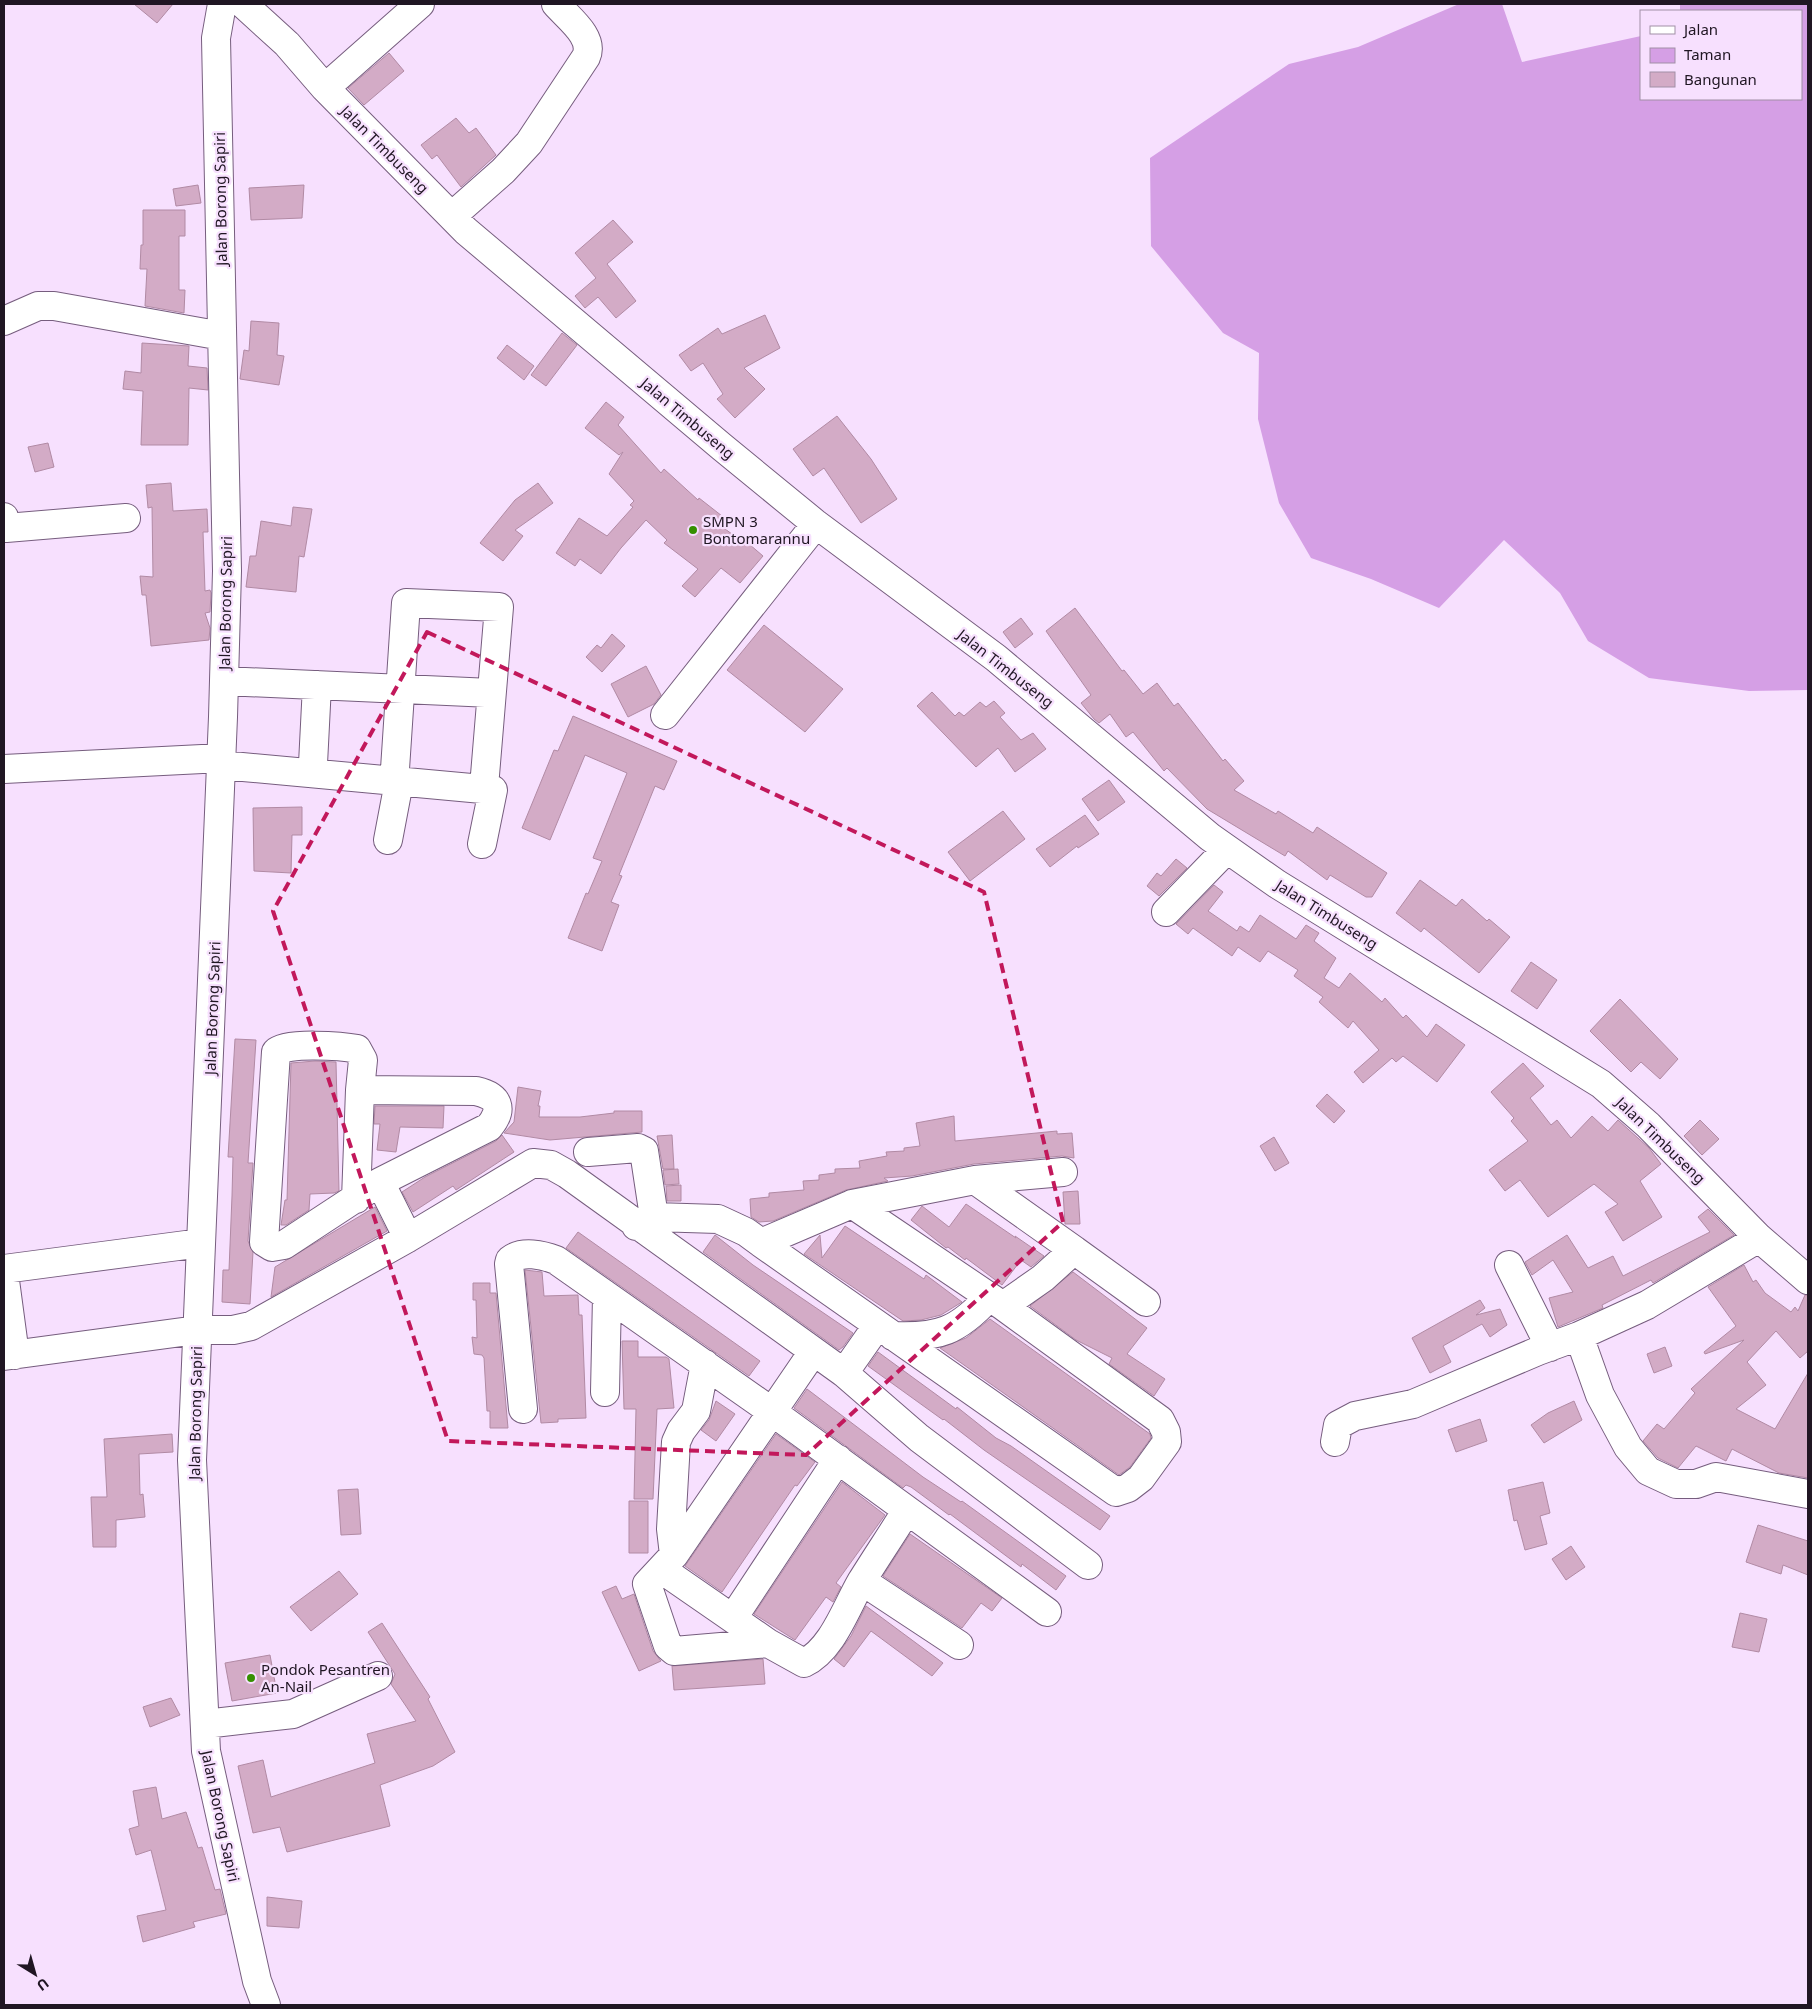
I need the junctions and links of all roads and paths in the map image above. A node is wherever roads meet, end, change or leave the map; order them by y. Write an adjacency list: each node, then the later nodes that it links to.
1 (222, 4): 8 (street, Jalan Borong Sapiri)
2 (243, 4): 5 (street, Jalan Timbuseng)
3 (420, 4): 5 (street)
4 (556, 4): 6 (street)
5 (325, 88): 6 (street, Jalan Timbuseng)
6 (452, 216): 11 (street, Jalan Timbuseng)
7 (4, 321): 8 (street)
8 (222, 336): 12 (street, Jalan Borong Sapiri)
9 (4, 518): 10 (street)
10 (126, 518)
11 (816, 524): 16 (street); 24 (street, Jalan Timbuseng)
12 (224, 681): 13 (street); 17 (street, Jalan Borong Sapiri)
13 (317, 685): 14 (street); 18 (street)
14 (401, 689): 15 (street); 15 (street); 20 (street)
15 (491, 694): 21 (street)
16 (665, 715)
17 (221, 762): 19 (street); 20 (street); 36 (street, Jalan Borong Sapiri)
18 (313, 764)
19 (4, 769)
20 (397, 775): 22 (street); 23 (street)
21 (485, 775)
22 (388, 840)
23 (482, 844)
24 (1227, 849): 25 (street); 35 (street, Jalan Timbuseng)
25 (1166, 912)
26 (360, 1090): 30 (street); 31 (street); 31 (street)
27 (588, 1152): 33 (street)
28 (1063, 1172): 29 (street)
29 (975, 1180): 32 (street); 38 (street)
30 (380, 1182): 31 (street); 34 (street)
31 (356, 1199)
32 (852, 1204): 37 (street); 43 (street)
33 (645, 1221): 34 (street); 37 (street); 49 (street)
34 (408, 1238): 45 (street)
35 (1759, 1238): 41 (street, Jalan Timbuseng); 47 (street)
36 (201, 1243): 40 (street); 45 (street, Jalan Borong Sapiri)
37 (761, 1243): 46 (street)
38 (1074, 1250): 43 (street); 44 (street)
39 (1509, 1265): 48 (street)
40 (4, 1271): 50 (street)
41 (1808, 1280)
42 (607, 1296): 51 (street); 53 (street); 54 (street)
43 (996, 1301): 46 (street); 46 (street)
44 (1146, 1302)
45 (197, 1330): 50 (street); 68 (street, Jalan Borong Sapiri)
46 (885, 1331): 52 (street)
47 (1579, 1336): 48 (street); 58 (street)
48 (1550, 1347): 56 (street)
49 (813, 1352): 52 (street); 55 (street)
50 (10, 1355)
51 (704, 1364): 55 (street); 60 (street)
52 (844, 1373): 61 (street)
53 (605, 1392)
54 (523, 1410)
55 (771, 1411): 57 (street); 60 (street)
56 (1335, 1442)
57 (838, 1459): 59 (street); 64 (street)
58 (1808, 1494)
59 (907, 1510): 62 (street); 63 (street)
60 (667, 1562): 64 (street); 65 (street)
61 (1088, 1565)
62 (862, 1581): 65 (street); 66 (street)
63 (1047, 1612)
64 (733, 1618): 65 (street)
65 (768, 1643)
66 (959, 1644)
67 (378, 1676): 68 (street)
68 (205, 1724): 69 (street, Jalan Borong Sapiri)
69 (266, 2005)

